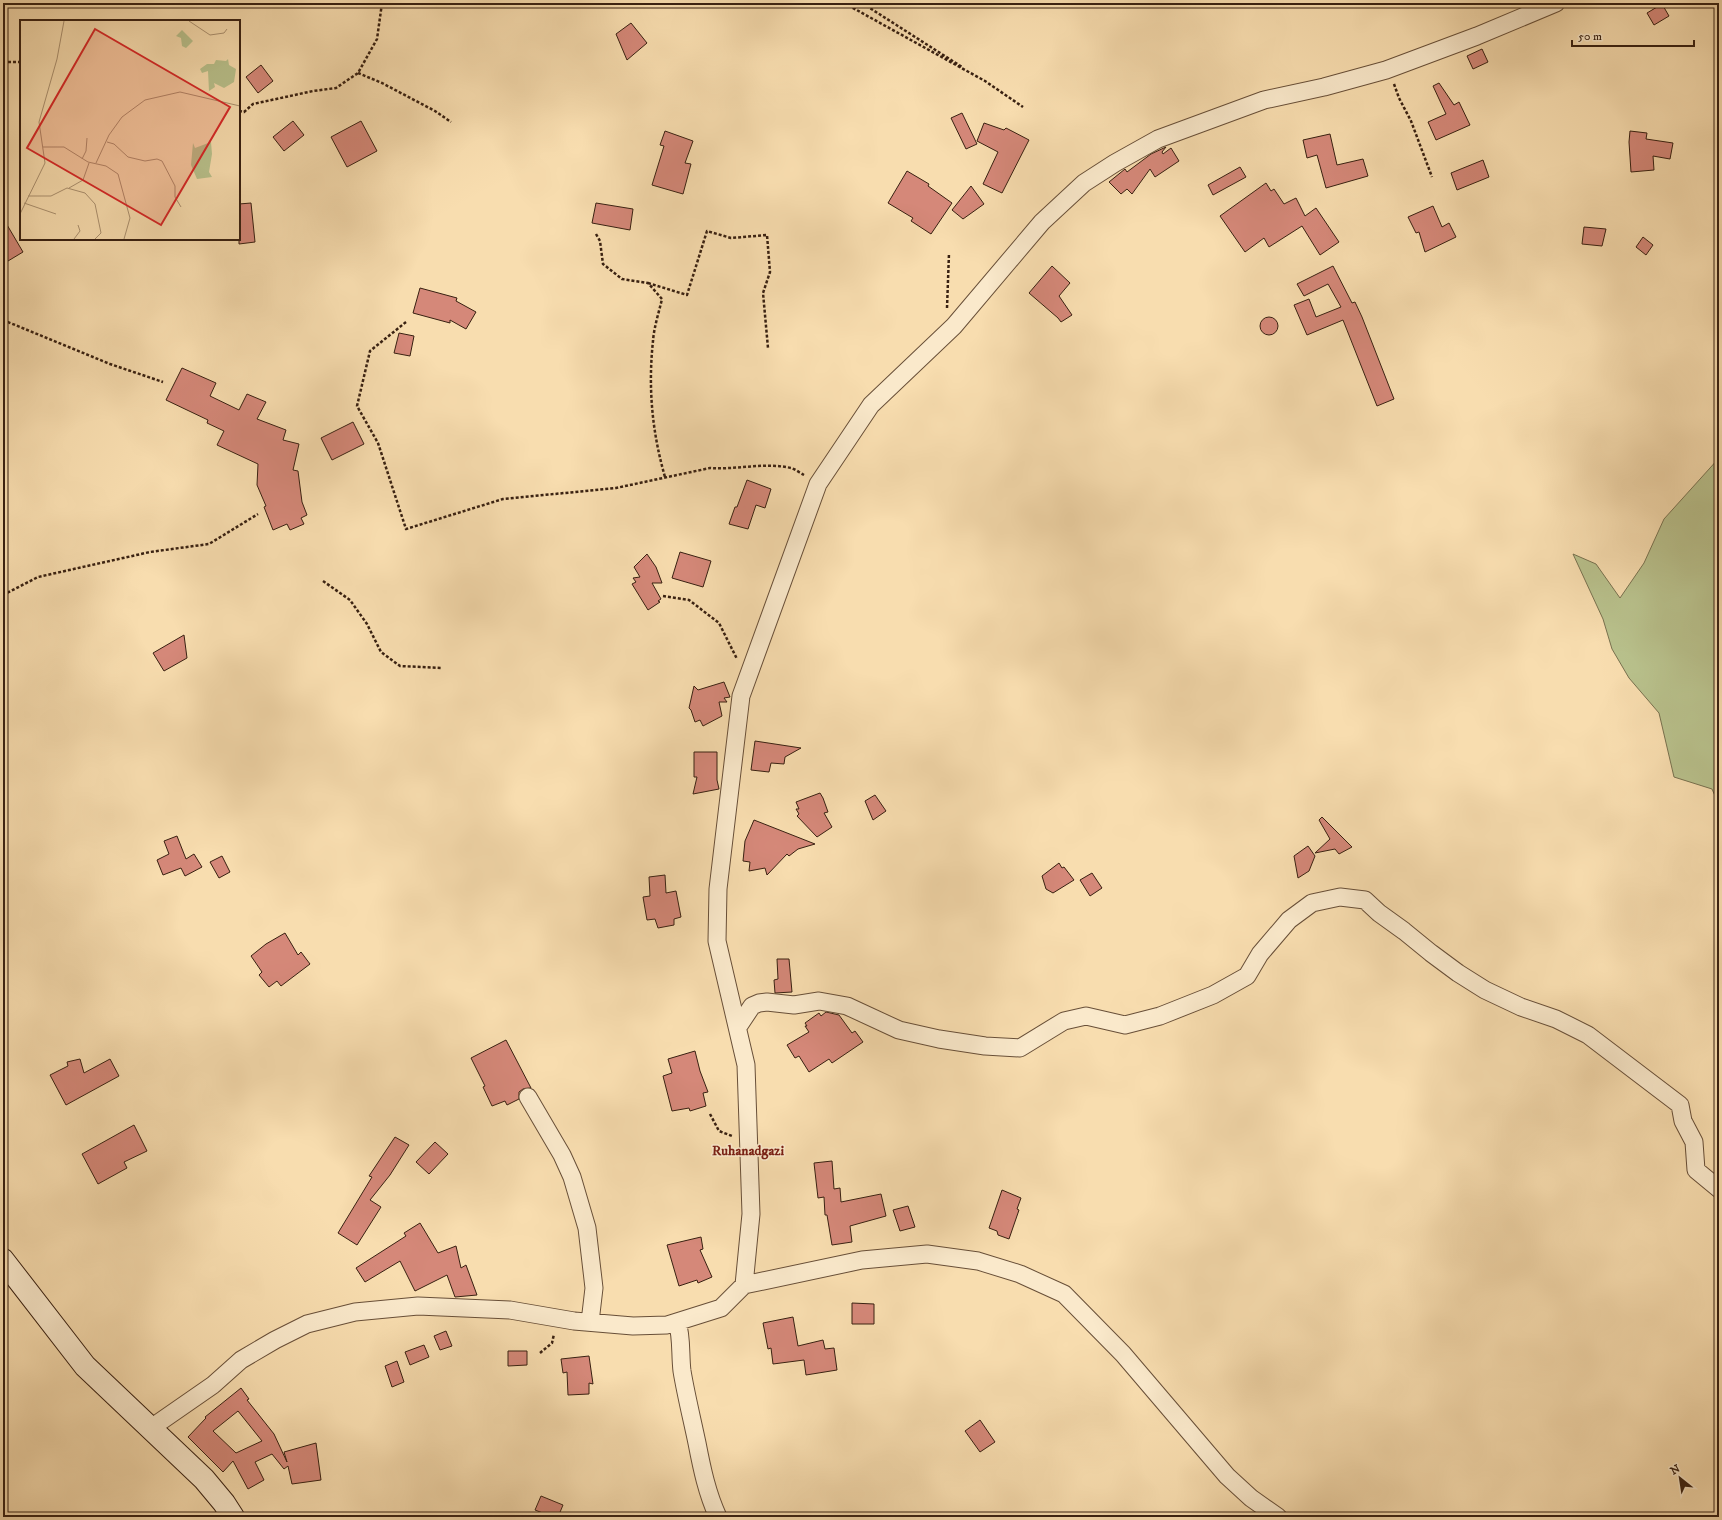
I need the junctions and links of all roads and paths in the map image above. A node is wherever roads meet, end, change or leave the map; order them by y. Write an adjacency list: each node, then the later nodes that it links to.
1 (382, 3): 8 (path)
2 (844, 3): 9 (path)
3 (862, 3): 9 (path)
4 (1556, 3): 7 (street)
5 (3, 62): 6 (path)
6 (20, 62)
7 (1386, 70): 13 (path); 19 (street)
8 (358, 73): 11 (path); 12 (path)
9 (985, 81): 10 (path)
10 (1023, 107)
11 (240, 111)
12 (451, 122)
13 (1432, 177)
14 (596, 234): 16 (path)
15 (949, 252): 19 (path)
16 (648, 283): 20 (path); 22 (path)
17 (3, 320): 21 (path)
18 (406, 322): 22 (path)
19 (943, 336): 23 (street)
20 (768, 348)
21 (163, 382)
22 (665, 477): 23 (path)
23 (818, 484): 29 (street)
24 (258, 514): 26 (path)
25 (323, 581): 28 (path)
26 (3, 595)
27 (663, 596): 29 (path)
28 (442, 668)
29 (747, 679): 30 (street)
30 (738, 1027): 33 (street); 34 (street)
31 (528, 1097): 38 (street)
32 (710, 1114): 33 (path)
33 (749, 1154): 36 (street)
34 (1719, 1189)
35 (3, 1260): 41 (street)
36 (744, 1285): 39 (street); 45 (street)
37 (558, 1318): 38 (street); 40 (path); 41 (street)
38 (590, 1322): 39 (street)
39 (677, 1322): 44 (street)
40 (540, 1353)
41 (150, 1428): 43 (street)
42 (1454, 1513): 46 (path)
43 (233, 1517)
44 (718, 1517)
45 (1278, 1517)
46 (1452, 1517)

